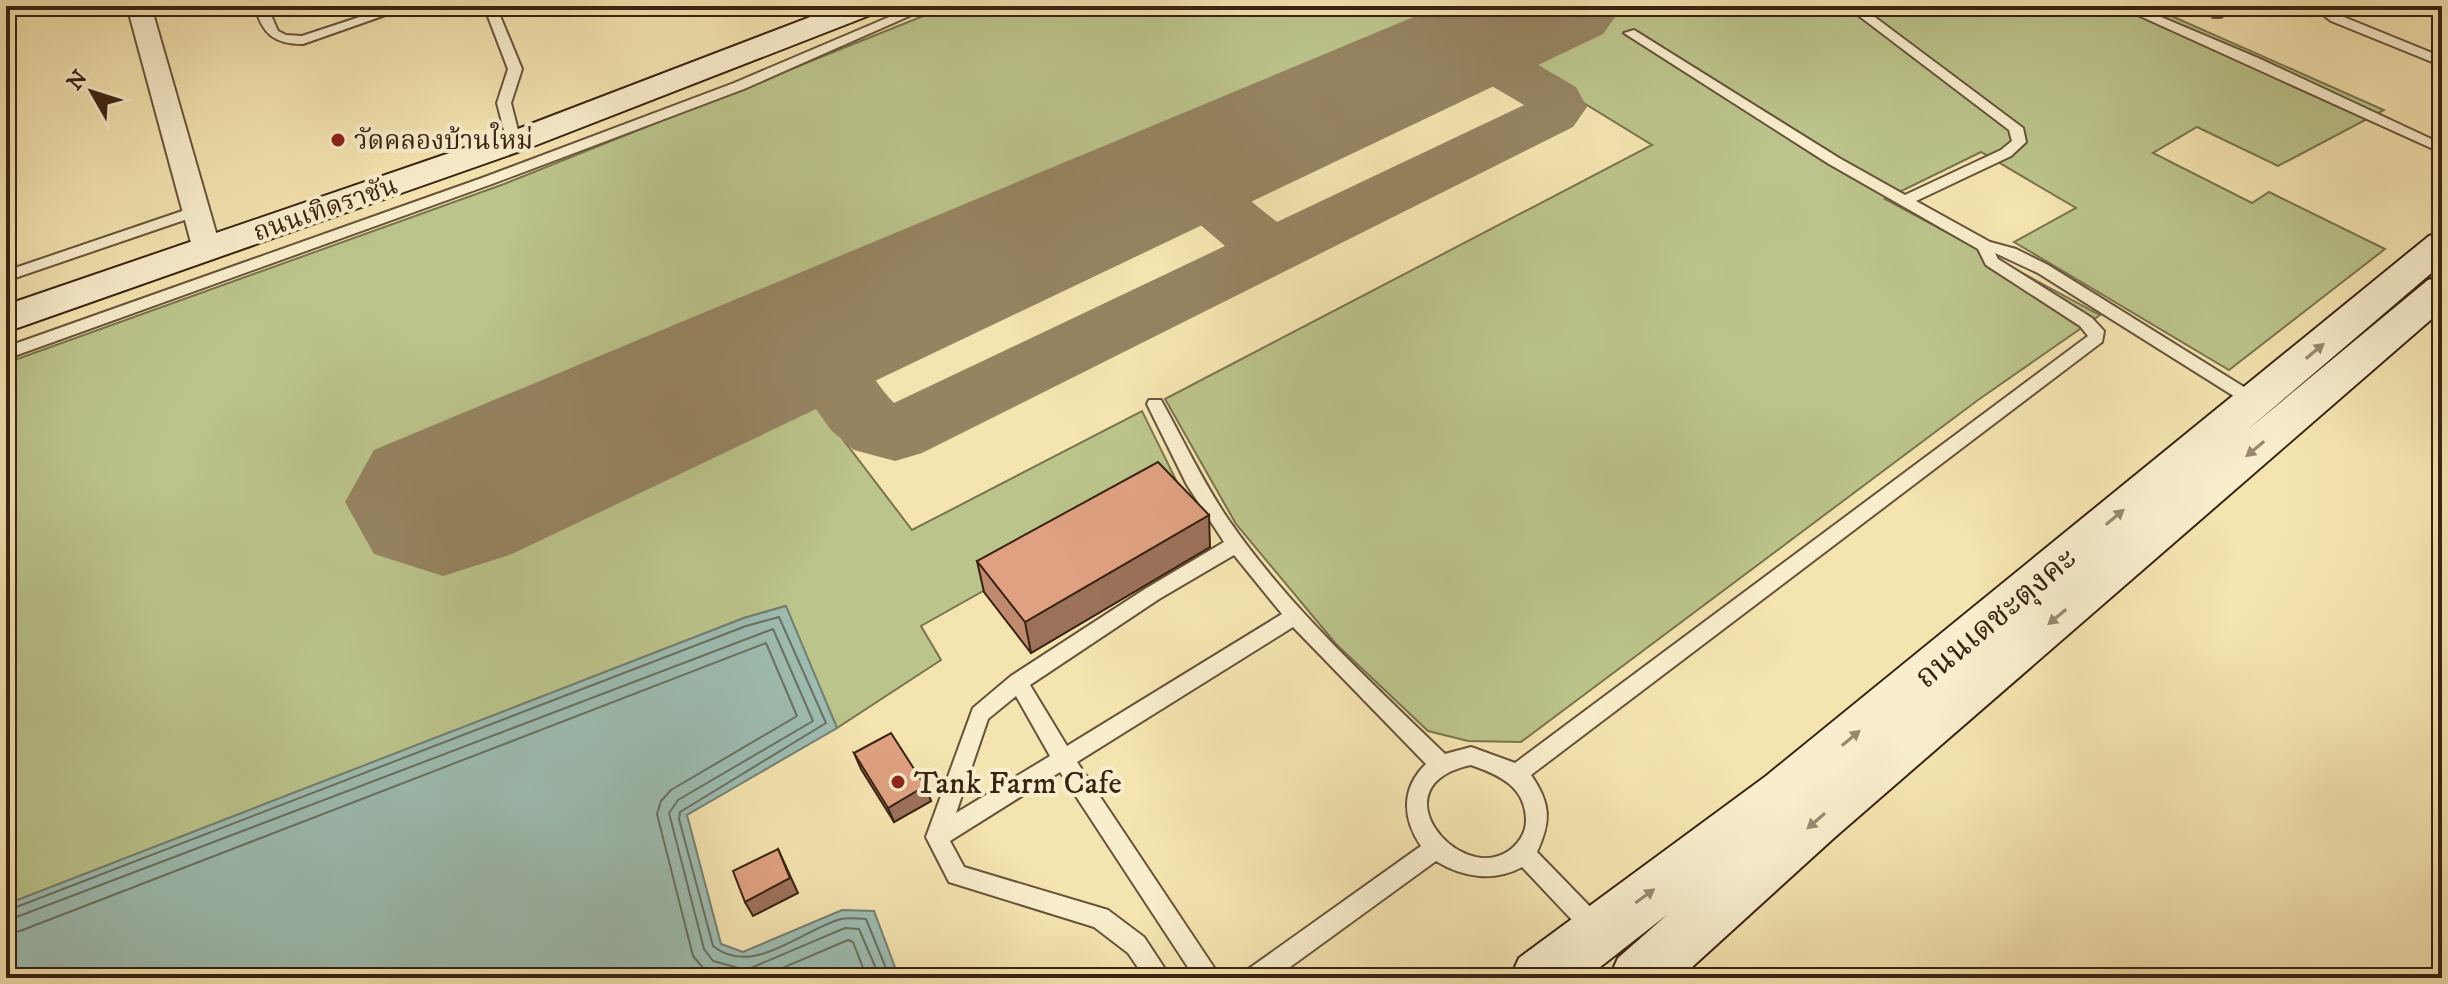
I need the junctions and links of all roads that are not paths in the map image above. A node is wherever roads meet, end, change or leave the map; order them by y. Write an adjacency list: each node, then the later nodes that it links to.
1 (139, 6): 17 (street)
2 (261, 6): 3 (lane)
3 (405, 6)
4 (490, 6): 14 (lane)
5 (867, 6): 14 (street, ถนนเทิดราชัน)
6 (926, 6): 24 (lane)
7 (1852, 6): 16 (lane)
8 (2124, 6): 15 (lane)
9 (2230, 6): 11 (lane)
10 (2318, 6): 13 (lane)
11 (2217, 14)
12 (1630, 33): 16 (lane)
13 (2442, 62)
14 (514, 142): 20 (street, ถนนเทิดราชัน)
15 (2442, 149)
16 (1904, 201): 19 (lane)
17 (197, 211): 20 (street); 21 (lane)
18 (2442, 244): 25 (street, ถนนเดชะตุงคะ, one-way to 18)
19 (1985, 246): 25 (lane); 32 (lane)
20 (207, 250): 23 (street, ถนนเทิดราชัน)
21 (6, 276)
22 (2442, 289): 41 (street, ถนนเดชะตุงคะ, one-way to 41)
23 (6, 319)
24 (6, 353)
25 (2254, 401): 36 (street, ถนนเดชะตุงคะ, one-way to 25)
26 (1155, 404): 27 (lane)
27 (1238, 543): 28 (lane); 29 (lane)
28 (1294, 616): 30 (lane); 31 (lane)
29 (1018, 682): 30 (lane); 33 (lane)
30 (1064, 760): 33 (lane); 38 (lane)
31 (1441, 764): 32 (lane); 34 (lane)
32 (1517, 774): 35 (lane)
33 (937, 837): 37 (lane)
34 (1436, 848): 35 (lane); 39 (lane)
35 (1524, 853): 36 (lane)
36 (1598, 932): 40 (street, ถนนเดชะตุงคะ)
37 (1159, 978)
38 (1209, 978)
39 (1255, 978)
40 (1539, 978)
41 (1638, 978)

